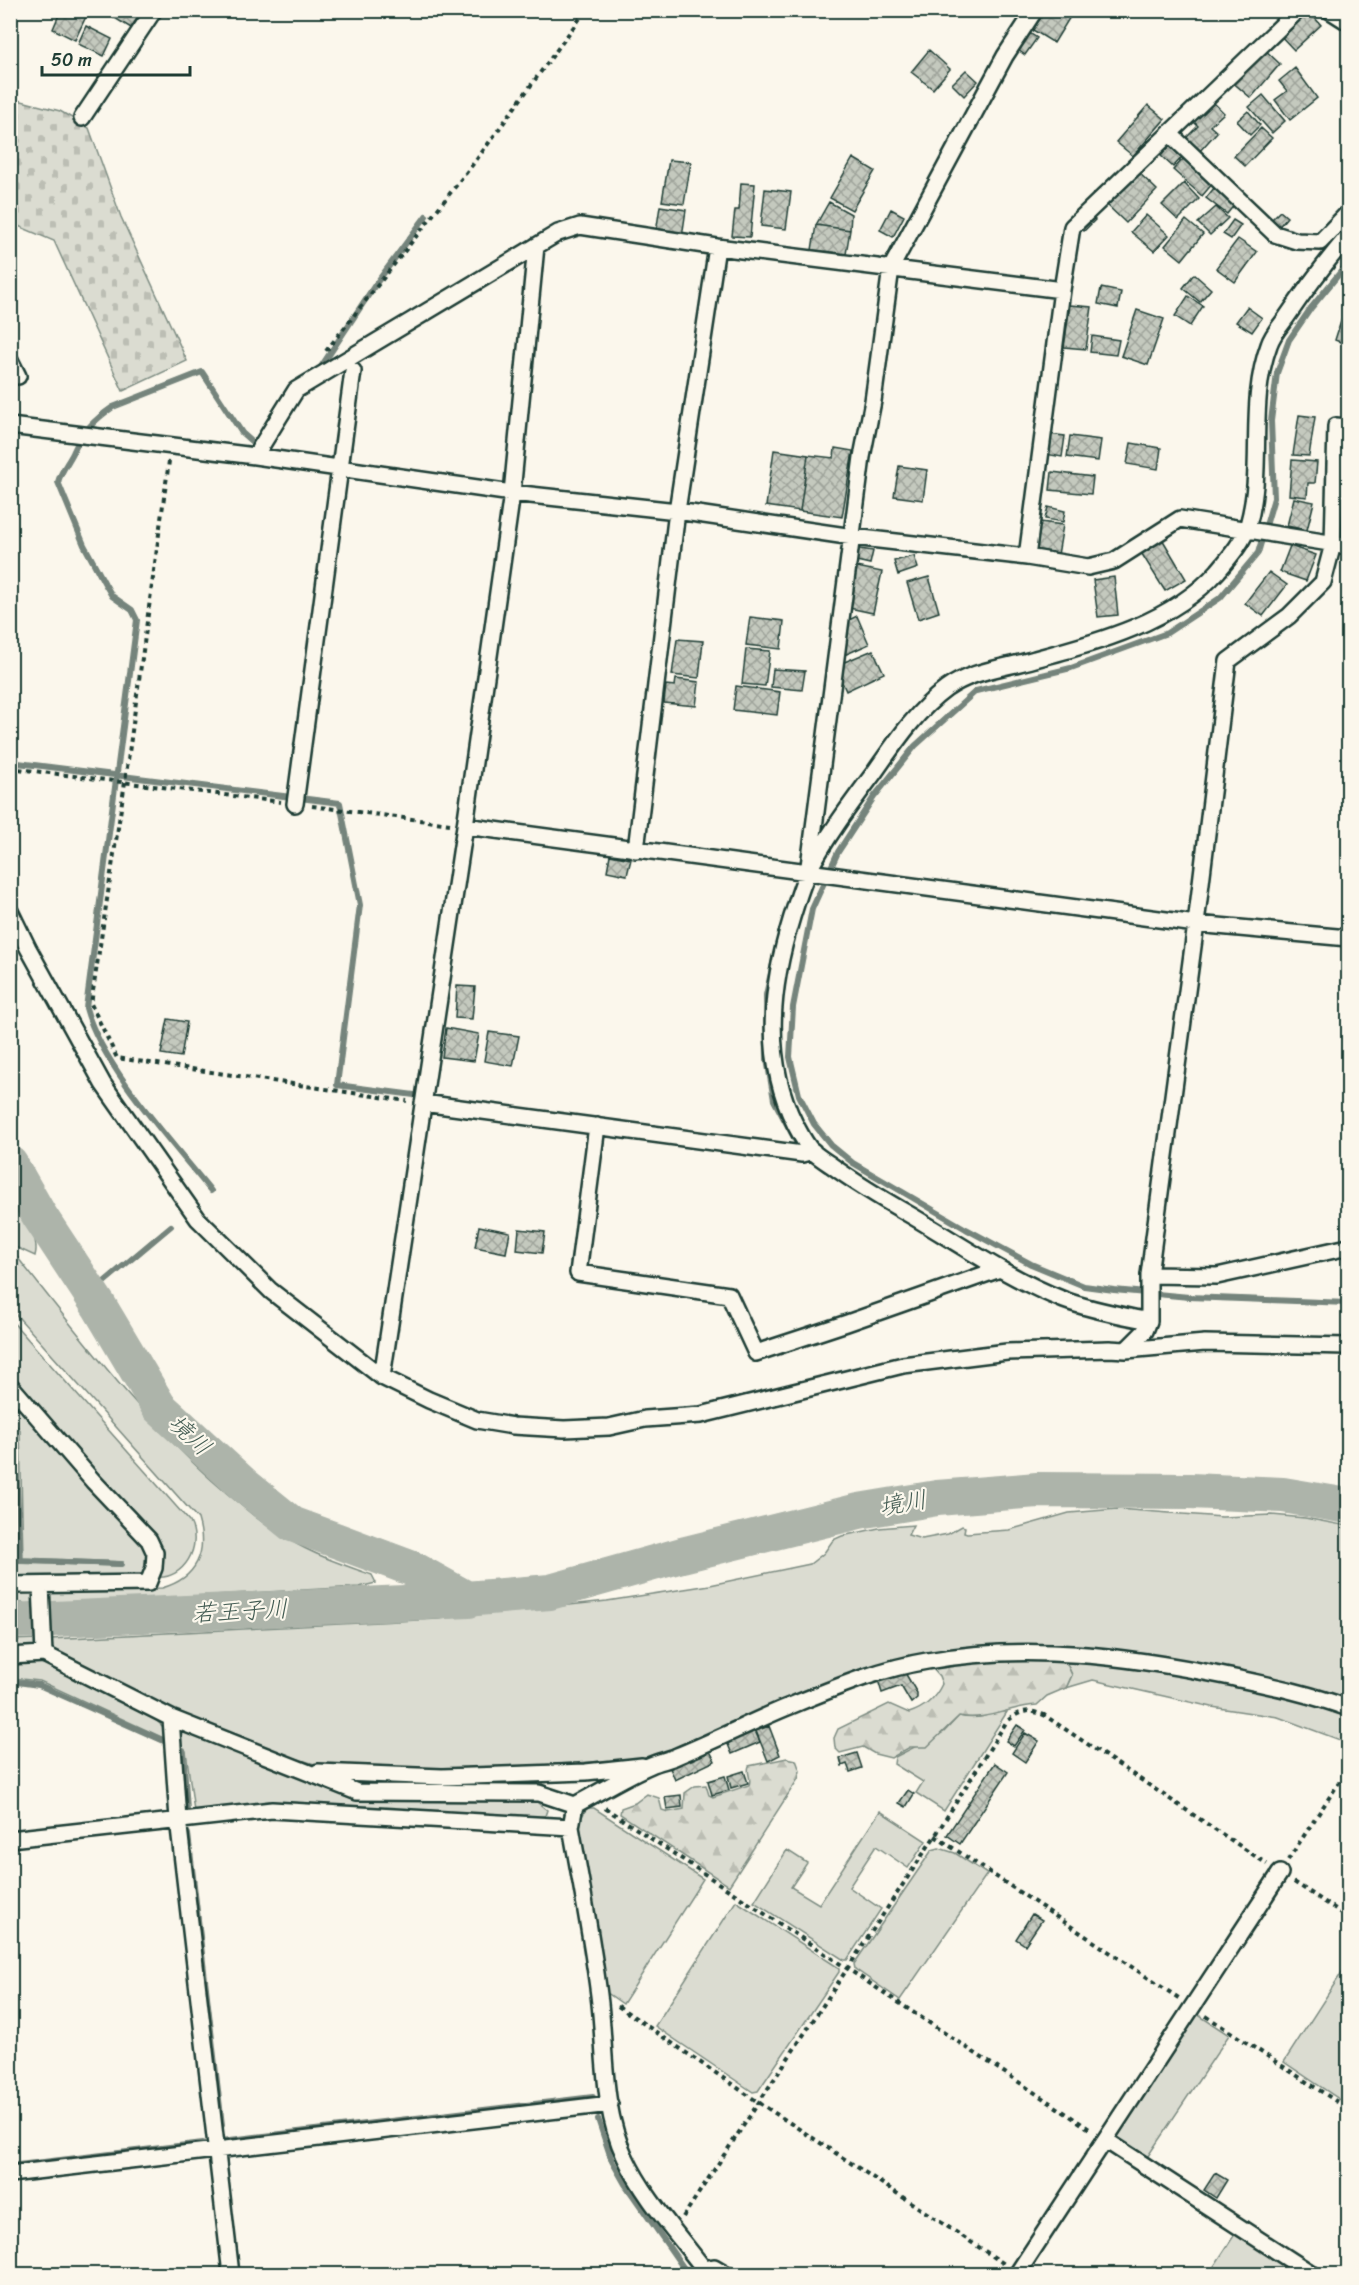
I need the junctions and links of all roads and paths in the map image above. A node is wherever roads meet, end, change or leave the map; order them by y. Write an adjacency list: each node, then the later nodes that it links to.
1 (154, 10): 7 (street)
2 (586, 10): 15 (path)
3 (1035, 10): 13 (street)
4 (1299, 10): 8 (street)
5 (1329, 10): 6 (street)
6 (1348, 22)
7 (82, 118)
8 (1169, 133): 9 (street); 14 (street)
9 (1348, 213)
10 (1348, 236): 26 (street)
11 (536, 246): 12 (street); 22 (street); 24 (street)
12 (717, 247): 13 (street); 25 (street)
13 (891, 268): 14 (street); 27 (street)
14 (1062, 290): 29 (street)
15 (325, 353)
16 (10, 360): 18 (street)
17 (353, 371): 23 (street)
18 (18, 376)
19 (10, 426): 21 (street)
20 (1348, 426): 28 (street)
21 (171, 447): 22 (street); 31 (path)
22 (255, 456): 23 (street)
23 (342, 468): 24 (street); 32 (street)
24 (512, 493): 25 (street); 33 (street)
25 (677, 511): 27 (street); 34 (street)
26 (1248, 529): 28 (street); 29 (street); 35 (street)
27 (853, 537): 29 (street); 35 (street)
28 (1341, 545): 37 (street)
29 (1027, 557)
30 (10, 768): 31 (path)
31 (125, 782): 32 (path); 39 (path)
32 (295, 804): 33 (path)
33 (465, 826): 34 (street); 39 (street)
34 (636, 850): 35 (street)
35 (808, 872): 37 (street); 41 (street)
36 (10, 911): 48 (street)
37 (1196, 924): 38 (street); 44 (street)
38 (1348, 938)
39 (423, 1103): 40 (street); 48 (street)
40 (597, 1126): 41 (street); 43 (street)
41 (813, 1151): 43 (street)
42 (1348, 1247): 44 (street)
43 (1000, 1269): 45 (street)
44 (1149, 1275): 45 (street)
45 (1149, 1321): 47 (street)
46 (1348, 1346): 47 (street)
47 (1126, 1350): 48 (street)
48 (382, 1377)
49 (10, 1385): 51 (street)
50 (10, 1585): 51 (street)
51 (41, 1585): 52 (street)
52 (44, 1649): 53 (street); 55 (street)
53 (10, 1656)
54 (1348, 1708): 56 (street)
55 (171, 1718): 58 (street); 61 (street)
56 (651, 1765): 58 (street); 59 (street)
57 (1348, 1769): 65 (path)
58 (306, 1772): 60 (street)
59 (592, 1796): 60 (street); 67 (path)
60 (575, 1805): 62 (street)
61 (178, 1819): 62 (street); 64 (street); 74 (street)
62 (571, 1827): 68 (street)
63 (935, 1836): 65 (path); 67 (path); 69 (path)
64 (10, 1839)
65 (1280, 1873): 66 (path); 69 (street)
66 (1348, 1917)
67 (847, 1968): 70 (path); 73 (path)
68 (599, 1995): 70 (path); 71 (street)
69 (1193, 2008): 72 (path); 73 (street)
70 (758, 2102): 76 (path); 80 (path)
71 (610, 2104): 74 (street); 76 (street)
72 (1348, 2109)
73 (1107, 2140): 80 (street); 81 (street)
74 (216, 2150): 75 (street); 78 (street)
75 (10, 2174)
76 (673, 2232): 77 (street)
77 (702, 2272): 79 (street)
78 (231, 2274)
79 (726, 2274)
80 (1018, 2274)
81 (1312, 2274)

